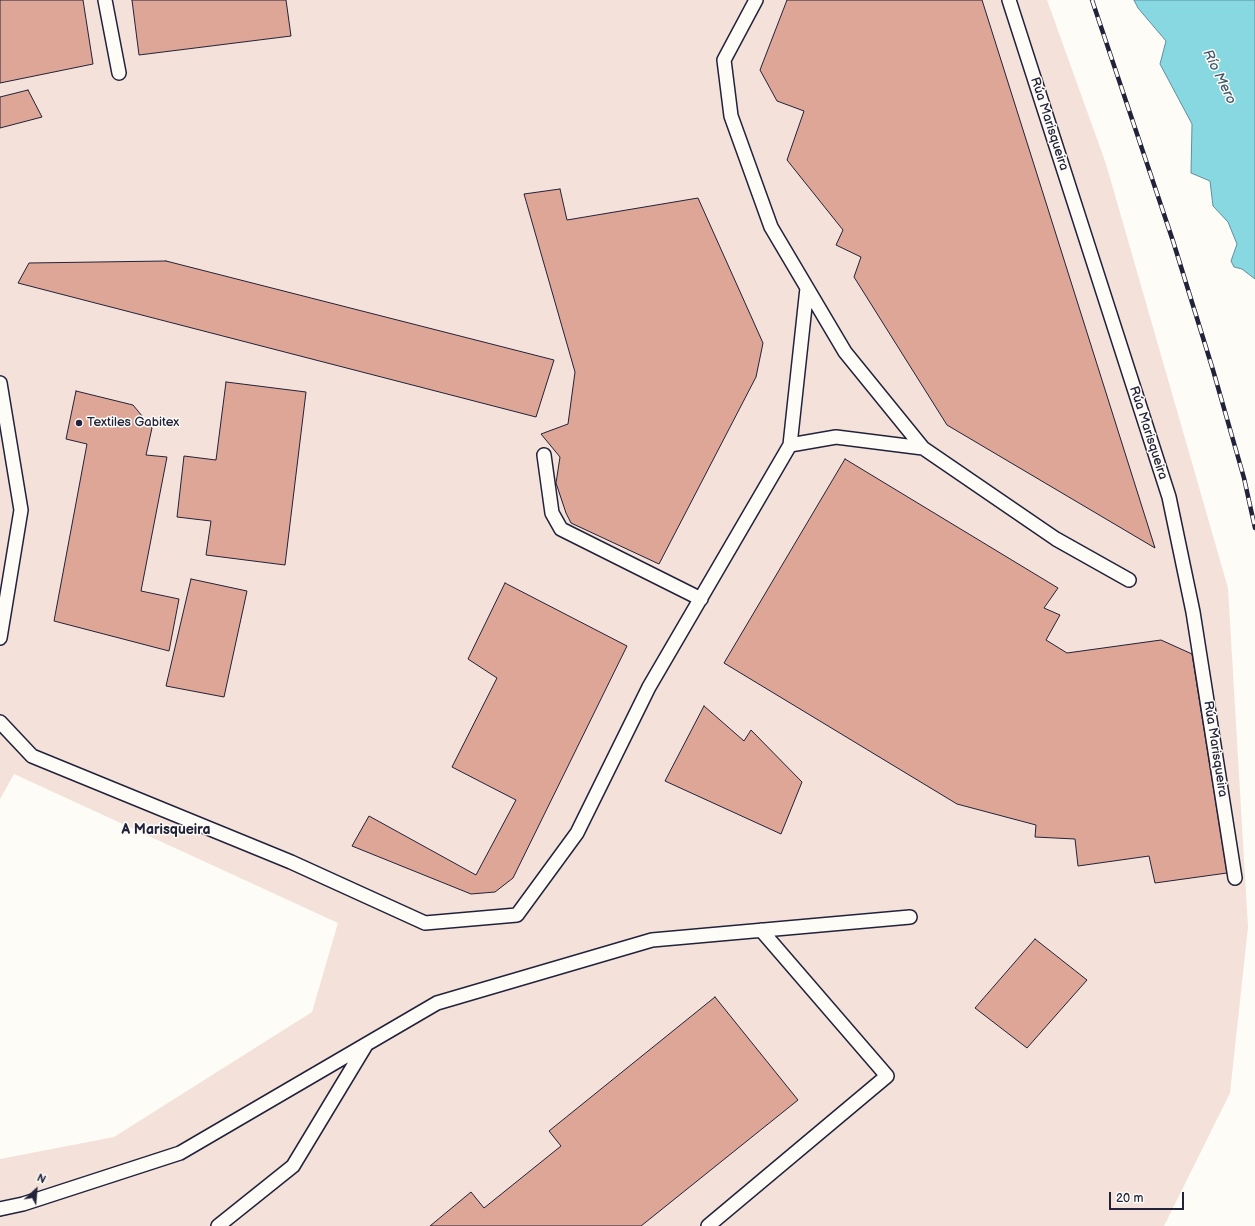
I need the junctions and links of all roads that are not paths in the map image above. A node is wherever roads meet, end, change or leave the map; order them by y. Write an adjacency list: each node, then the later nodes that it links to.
1 (105, 0): 4 (lane)
2 (756, 0): 5 (lane)
3 (1009, 0): 15 (lane, Rúa Marisqueira)
4 (120, 73)
5 (807, 288): 7 (lane); 8 (lane)
6 (0, 383): 11 (lane)
7 (790, 445): 8 (lane); 12 (lane)
8 (923, 448): 10 (lane)
9 (544, 455): 12 (lane)
10 (1128, 580)
11 (4, 592): 13 (lane)
12 (700, 599): 14 (lane)
13 (0, 638)
14 (0, 722)
15 (1236, 878)
16 (910, 917): 17 (lane)
17 (761, 930): 18 (lane); 21 (lane)
18 (367, 1044): 19 (lane); 20 (lane)
19 (0, 1210)
20 (218, 1226)
21 (708, 1226)

